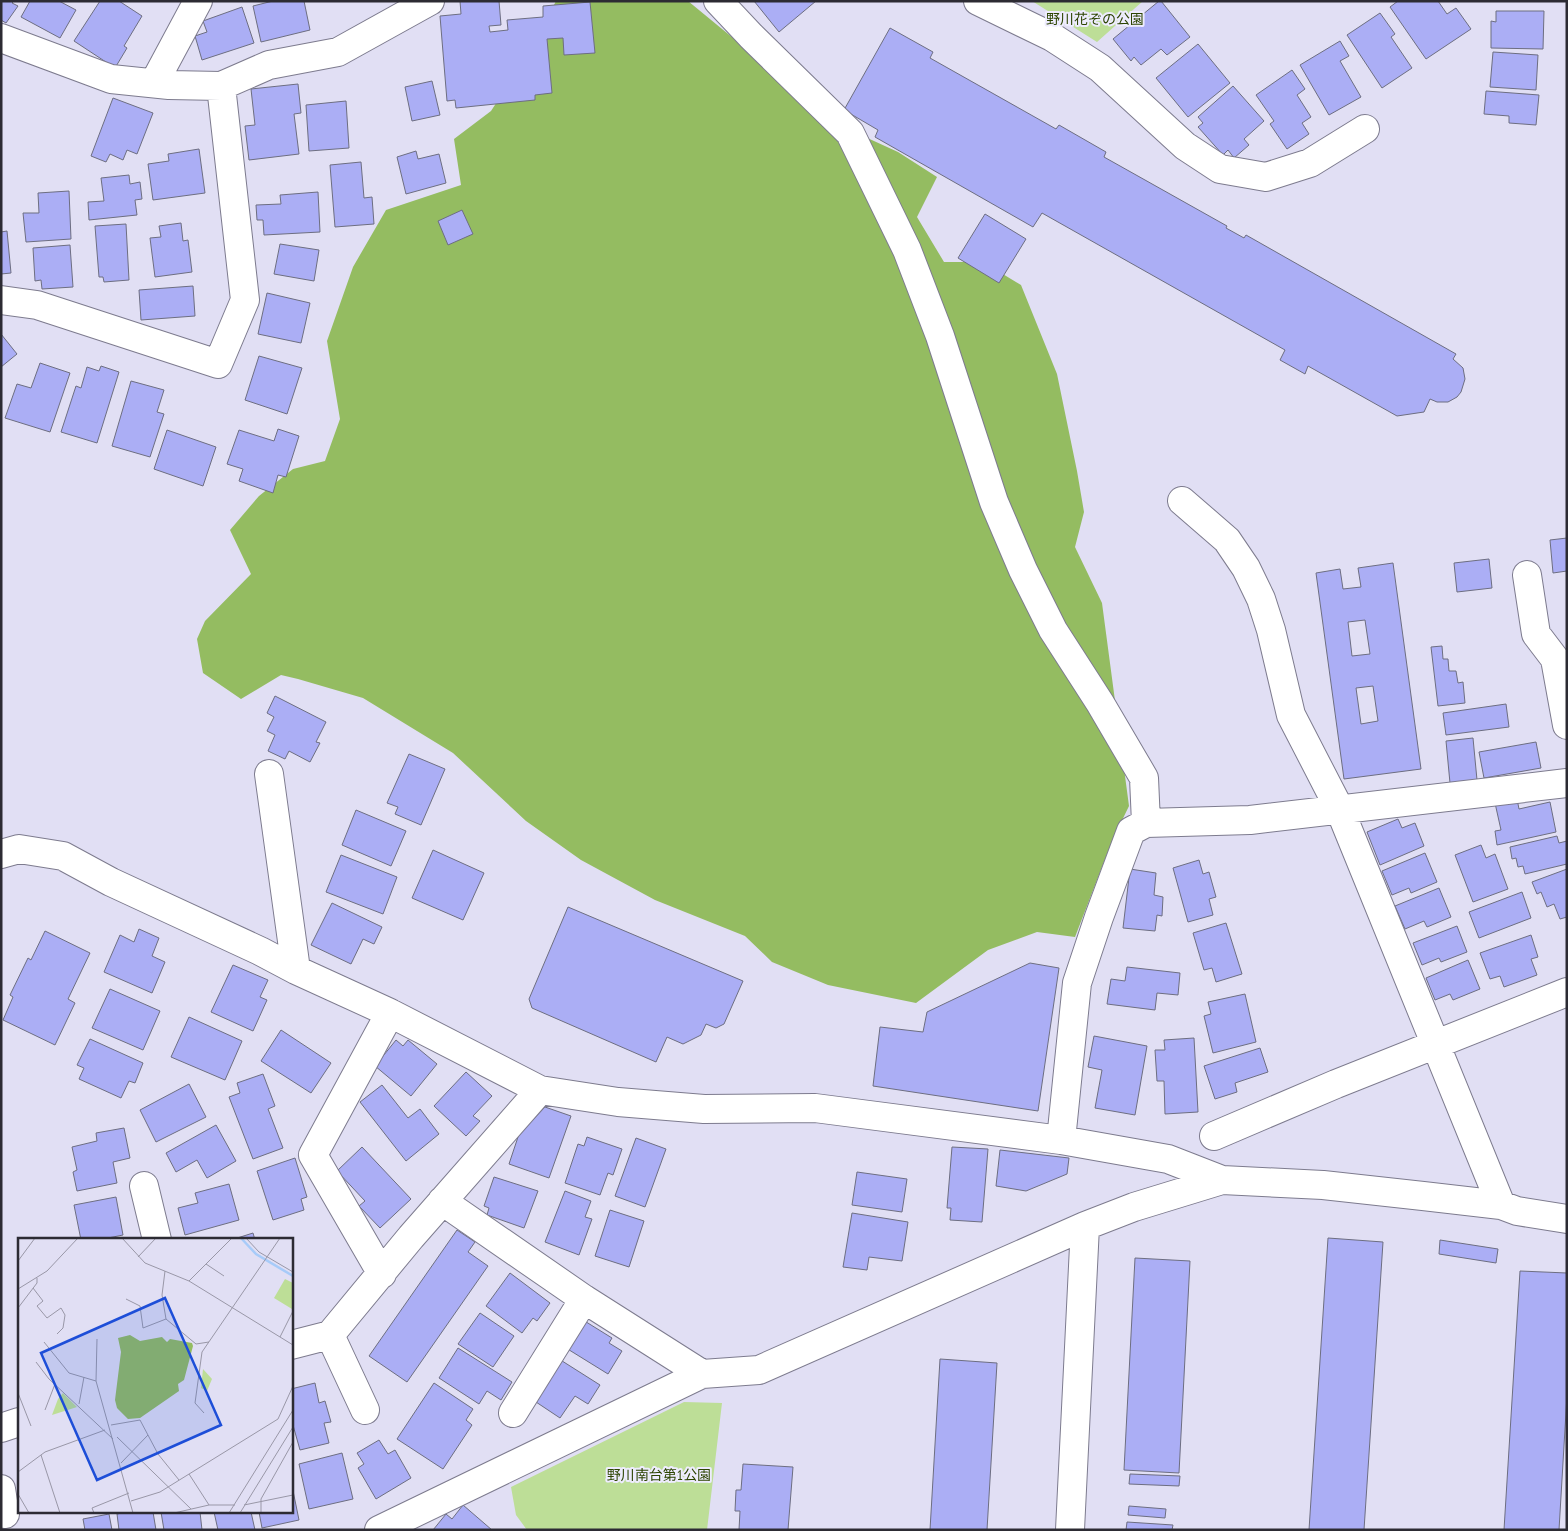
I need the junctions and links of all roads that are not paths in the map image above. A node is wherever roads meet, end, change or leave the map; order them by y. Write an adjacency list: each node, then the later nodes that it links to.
1 (198, 1): 6 (street)
2 (430, 1): 7 (street)
3 (718, 1): 16 (street)
4 (978, 1): 8 (street)
5 (1, 38): 6 (street)
6 (154, 84): 7 (street)
7 (221, 86): 9 (street)
8 (1365, 129)
9 (1, 300)
10 (1182, 501): 15 (street)
11 (1527, 575): 12 (street)
12 (1567, 725)
13 (269, 774): 18 (street)
14 (1567, 783): 15 (street)
15 (1340, 810): 16 (street); 21 (street)
16 (1146, 822): 24 (street)
17 (1, 854): 18 (street)
18 (296, 970): 20 (street)
19 (1567, 992): 21 (street)
20 (390, 1013): 22 (street); 32 (street)
21 (1436, 1045): 23 (street); 28 (street)
22 (540, 1090): 24 (street); 27 (street)
23 (1214, 1136)
24 (1061, 1140): 25 (street)
25 (1222, 1180): 28 (street); 30 (street)
26 (144, 1186): 31 (street)
27 (442, 1201): 32 (street); 33 (street)
28 (1501, 1205): 29 (street)
29 (1567, 1219)
30 (1085, 1226): 36 (street); 42 (street)
31 (157, 1238)
32 (382, 1274): 34 (street)
33 (584, 1299): 36 (street); 38 (street)
34 (330, 1335): 35 (street); 37 (street)
35 (292, 1345)
36 (702, 1374): 41 (street)
37 (365, 1410)
38 (513, 1413)
39 (18, 1422): 40 (street)
40 (1, 1428)
41 (379, 1530)
42 (1070, 1530)

